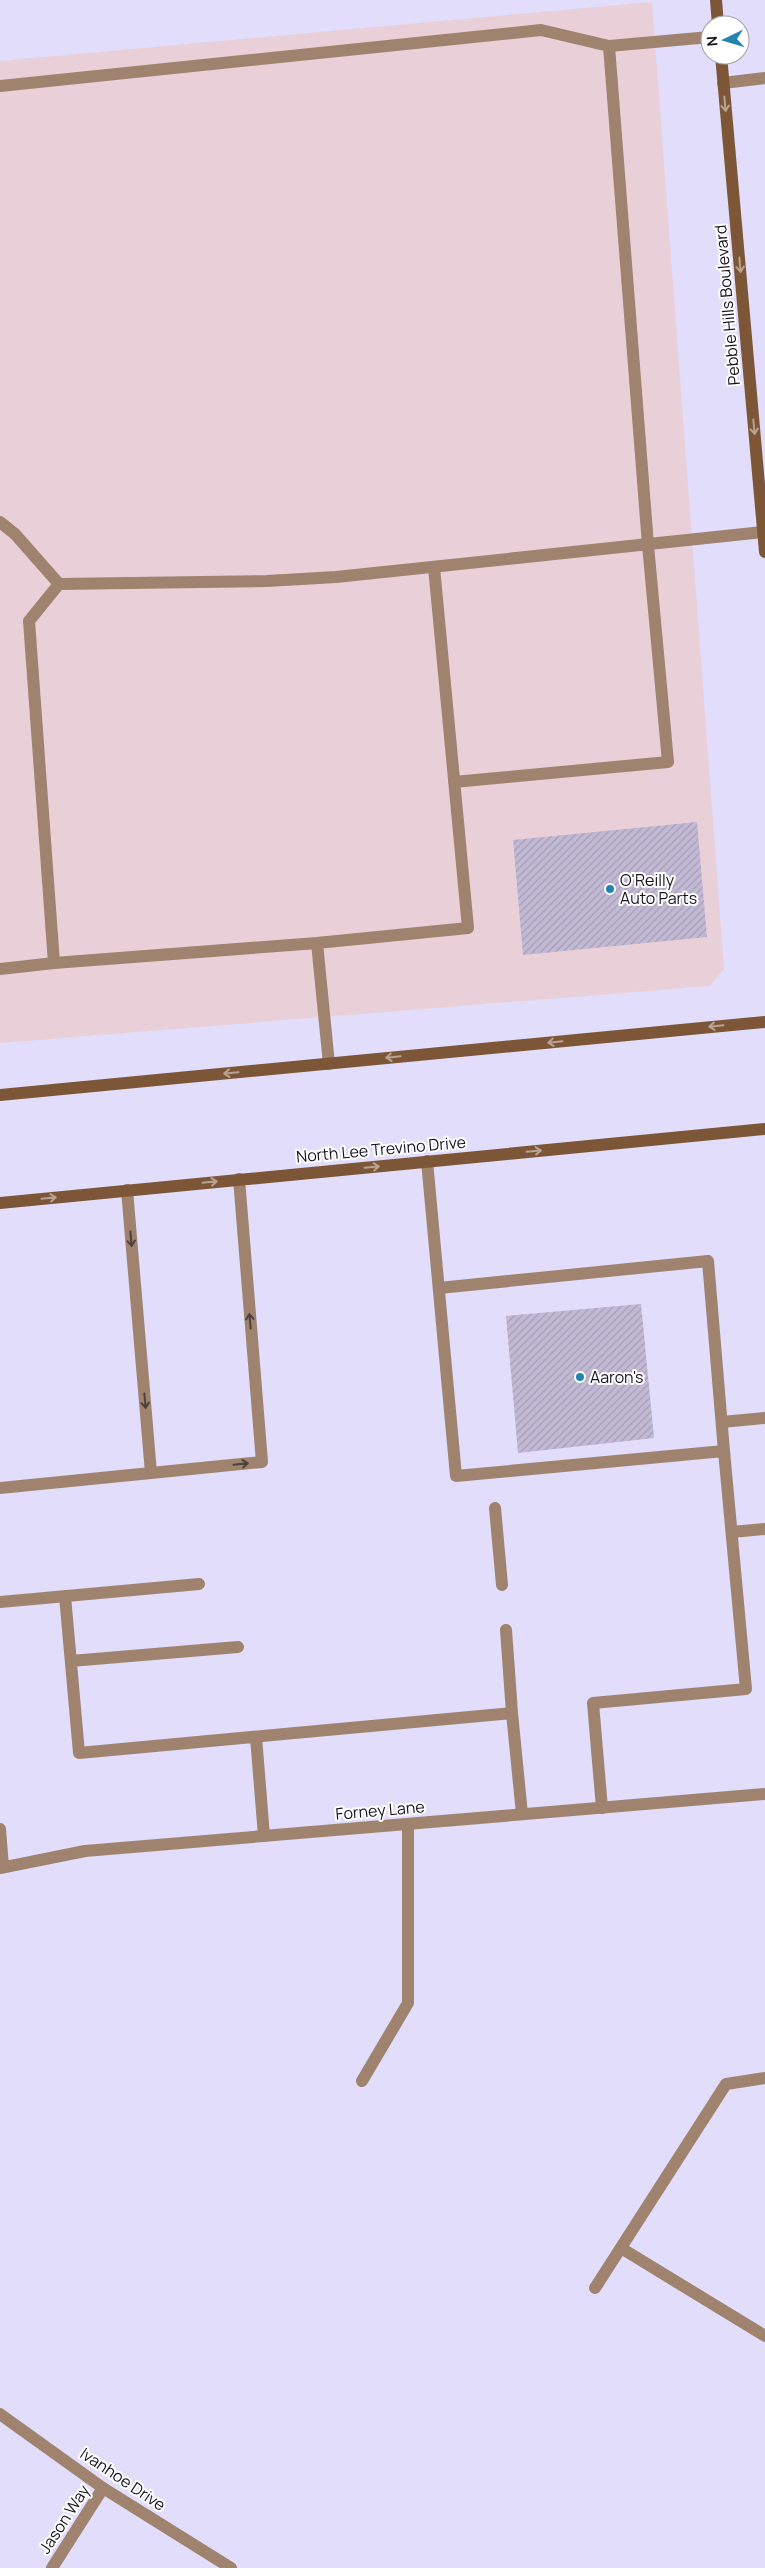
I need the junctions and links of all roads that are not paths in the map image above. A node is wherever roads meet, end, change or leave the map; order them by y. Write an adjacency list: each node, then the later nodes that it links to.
1 (716, 0): 2 (main road)
2 (717, 15)
3 (700, 38): 4 (street)
4 (609, 46): 8 (street); 11 (street)
5 (722, 65): 7 (main road, Pebble Hills Boulevard)
6 (765, 78): 7 (street)
7 (723, 83): 10 (main road, Pebble Hills Boulevard, one-way to 10)
8 (0, 86)
9 (0, 522): 14 (street)
10 (763, 532): 11 (street); 12 (main road, Pebble Hills Boulevard)
11 (648, 545): 13 (street); 15 (street)
12 (765, 552)
13 (434, 567): 14 (street); 15 (street)
14 (59, 584): 17 (street)
15 (454, 782): 16 (street)
16 (318, 944): 17 (street); 20 (street)
17 (54, 963): 18 (street)
18 (0, 969)
19 (765, 1022): 20 (main road, one-way to 20)
20 (329, 1064): 21 (main road, one-way to 21)
21 (0, 1095)
22 (765, 1129): 23 (main road, North Lee Trevino Drive, one-way to 22)
23 (427, 1161): 24 (main road, North Lee Trevino Drive, one-way to 23); 27 (street)
24 (239, 1179): 25 (main road, North Lee Trevino Drive, one-way to 24); 31 (street, one-way to 24)
25 (127, 1190): 26 (main road, North Lee Trevino Drive, one-way to 25); 31 (street, one-way to 31)
26 (0, 1202)
27 (439, 1288): 29 (street); 30 (street)
28 (765, 1418): 29 (street)
29 (722, 1422): 30 (street)
30 (724, 1451): 35 (street)
31 (151, 1473): 32 (street)
32 (0, 1488)
33 (495, 1508): 37 (street)
34 (765, 1529): 35 (street)
35 (732, 1532): 46 (street)
36 (199, 1584): 38 (street)
37 (502, 1586)
38 (65, 1596): 39 (street); 42 (street)
39 (0, 1602)
40 (506, 1630): 43 (street)
41 (238, 1647): 42 (street)
42 (71, 1661): 44 (street)
43 (512, 1713): 44 (street); 47 (street)
44 (256, 1737): 50 (street)
45 (765, 1794): 46 (street, Forney Lane)
46 (602, 1808): 47 (street, Forney Lane)
47 (522, 1814): 48 (street, Forney Lane)
48 (408, 1824): 50 (street, Forney Lane); 53 (street)
49 (0, 1829): 51 (street)
50 (264, 1836): 51 (street, Forney Lane)
51 (2, 1867)
52 (765, 2078): 54 (street)
53 (362, 2081)
54 (620, 2248): 55 (street); 56 (street)
55 (595, 2288)
56 (765, 2336)
57 (0, 2414): 58 (street, Ivanhoe Drive)
58 (103, 2488): 59 (street, Jason Way); 60 (street, Ivanhoe Drive)
59 (52, 2568)
60 (231, 2568)

